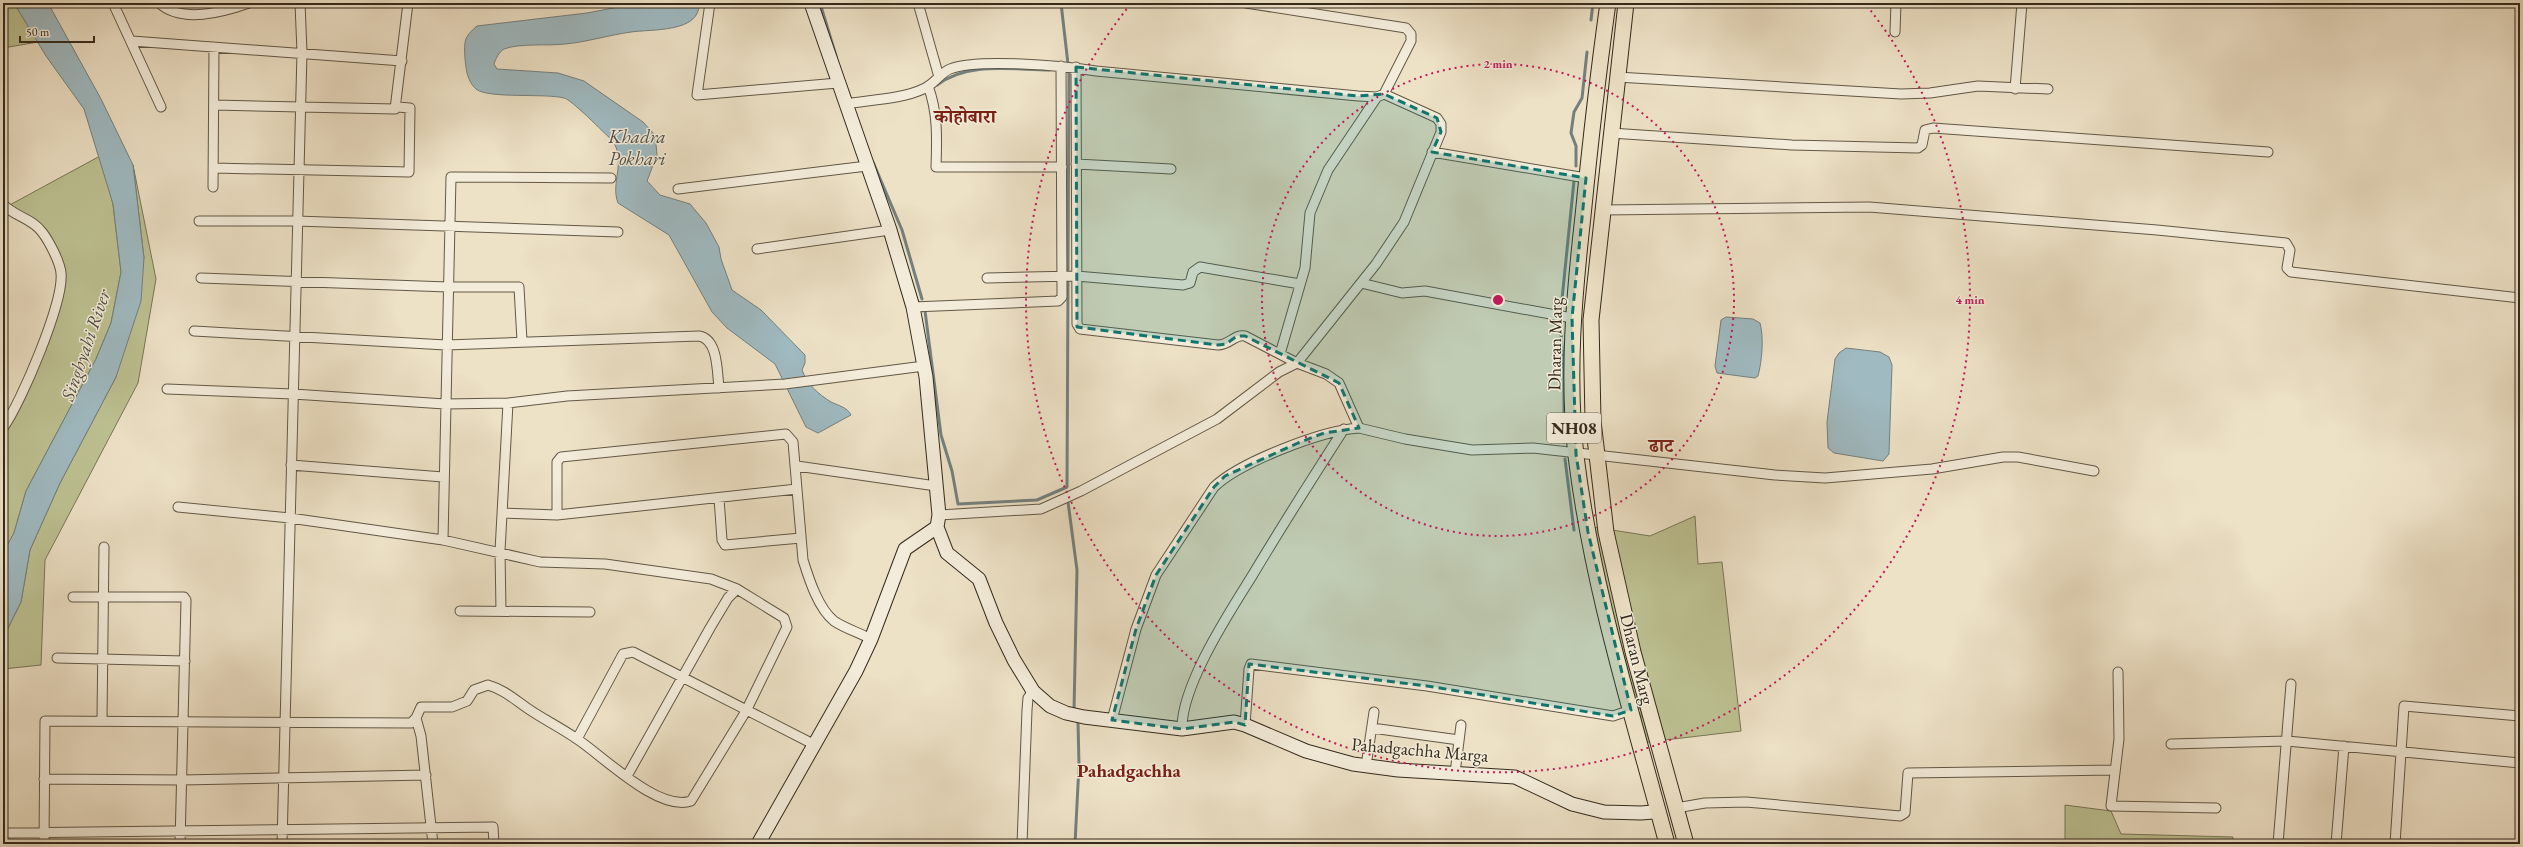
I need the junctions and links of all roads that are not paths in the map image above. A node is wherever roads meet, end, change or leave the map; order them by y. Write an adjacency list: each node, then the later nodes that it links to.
1 (113, 3): 15 (street)
2 (158, 3): 3 (street)
3 (249, 3)
4 (300, 3): 17 (street)
5 (408, 3): 18 (street)
6 (710, 3): 23 (street)
7 (811, 3): 23 (street, Pahadgachha Marga)
8 (918, 3): 21 (street)
9 (1246, 3): 27 (street)
10 (1608, 3): 43 (main road, Dharan Marg / NH08)
11 (1626, 3): 22 (main road, Dharan Marg / NH08)
12 (1896, 3): 14 (street)
13 (2022, 3): 25 (street)
14 (1894, 32)
15 (132, 41): 16 (street); 30 (street)
16 (214, 46): 17 (street); 29 (street)
17 (302, 52): 18 (street); 31 (street)
18 (402, 61): 32 (street)
19 (1061, 66): 20 (street); 21 (street); 38 (street)
20 (1076, 67): 27 (street); 36 (street)
21 (939, 77): 24 (street)
22 (1617, 77): 25 (street); 33 (main road, Dharan Marg / NH08)
23 (838, 84): 28 (street, Pahadgachha Marga)
24 (928, 86): 28 (street); 38 (street)
25 (2016, 89): 26 (street)
26 (2048, 89)
27 (1380, 96): 34 (street); 60 (street)
28 (845, 104): 37 (street, Pahadgachha Marga)
29 (214, 105): 31 (street); 39 (street)
30 (161, 107)
31 (300, 107): 32 (street); 40 (street)
32 (397, 107): 40 (street)
33 (1611, 133): 35 (street); 47 (main road, Dharan Marg / NH08)
34 (1432, 152): 43 (street); 59 (street)
35 (2268, 152)
36 (1076, 164): 41 (street); 55 (street)
37 (867, 166): 45 (street); 51 (street, Pahadgachha Marga)
38 (1062, 167): 54 (street)
39 (213, 168): 40 (street); 44 (street)
40 (298, 168): 49 (street)
41 (1171, 169)
42 (611, 178): 50 (street)
43 (1586, 178): 64 (main road, Dharan Marg / NH08)
44 (213, 187)
45 (678, 189)
46 (3, 204): 77 (street)
47 (1602, 210): 62 (street); 81 (main road, Dharan Marg / NH08)
48 (199, 221): 49 (street)
49 (296, 221): 50 (street); 58 (street)
50 (450, 227): 52 (street); 61 (street)
51 (890, 230): 53 (street); 63 (street, Pahadgachha Marga)
52 (618, 232)
53 (757, 249)
54 (1062, 276): 55 (street); 57 (street); 63 (street)
55 (1076, 276): 60 (street); 69 (street)
56 (201, 278): 58 (street)
57 (987, 278)
58 (295, 282): 61 (street); 66 (street)
59 (1361, 283): 64 (street); 70 (street)
60 (1300, 284): 69 (street)
61 (448, 287): 67 (street); 68 (street)
62 (2520, 298)
63 (913, 307): 71 (street, Pahadgachha Marga)
64 (1572, 318): 80 (main road, Dharan Marg / NH08)
65 (194, 331): 66 (street)
66 (294, 337): 68 (street); 74 (street)
67 (522, 341): 68 (street); 72 (street)
68 (446, 345): 76 (street)
69 (1280, 354): 70 (street)
70 (1297, 364): 78 (street); 93 (street)
71 (924, 366): 72 (street); 86 (street, Pahadgachha Marga)
72 (719, 388): 75 (street)
73 (166, 389): 74 (street)
74 (293, 394): 76 (street); 82 (street)
75 (508, 403): 76 (street); 90 (street)
76 (446, 404): 85 (street)
77 (3, 428)
78 (1359, 428): 79 (street); 80 (street)
79 (1344, 429): 118 (street); 124 (street)
80 (1576, 454): 81 (street); 112 (main road, Dharan Marg / NH08)
81 (1595, 456): 84 (street); 141 (main road, Dharan Marg / NH08)
82 (291, 465): 85 (street); 92 (street)
83 (797, 466): 86 (street); 87 (street); 91 (street)
84 (2094, 471)
85 (443, 477): 95 (street)
86 (936, 486): 93 (street, Pahadgachha Marga)
87 (797, 490): 88 (street); 94 (street)
88 (719, 498): 91 (street); 94 (street)
89 (178, 507): 92 (street)
90 (503, 513): 91 (street); 97 (street)
91 (557, 515)
92 (290, 518): 95 (street); 120 (street)
93 (938, 521): 104 (street); 111 (street, Pahadgachha Marga)
94 (801, 538): 104 (street)
95 (443, 540): 97 (street)
96 (104, 546): 99 (street)
97 (500, 551): 98 (street); 102 (street)
98 (737, 589): 109 (street); 113 (street)
99 (103, 596): 100 (street); 106 (street); 107 (street)
100 (74, 597)
101 (460, 611): 102 (street)
102 (501, 611): 103 (street)
103 (590, 612)
104 (871, 639): 129 (street)
105 (57, 658): 106 (street)
106 (102, 660): 107 (street); 117 (street)
107 (185, 660): 119 (street)
108 (2118, 672): 134 (street)
109 (682, 677): 113 (street); 125 (street); 137 (street)
110 (2291, 684): 127 (street)
111 (1033, 691): 118 (street, Pahadgachha Marga); 155 (street)
112 (1630, 710): 121 (street); 143 (main road, Dharan Marg / NH08)
113 (746, 711): 129 (street); 137 (street)
114 (1374, 712): 123 (street)
115 (2520, 716): 131 (street)
116 (416, 718): 120 (street); 125 (street); 136 (street)
117 (102, 719): 119 (street); 138 (street)
118 (1112, 720): 124 (street, Pahadgachha Marga)
119 (183, 721): 120 (street); 140 (street)
120 (285, 722): 139 (street)
121 (1245, 725): 124 (street, Pahadgachha Marga); 133 (street, Pahadgachha Marga)
122 (1461, 725): 126 (street)
123 (1372, 728): 126 (street); 133 (street)
124 (1182, 729)
125 (577, 739): 137 (street)
126 (1459, 740): 135 (street)
127 (2287, 741): 128 (street); 130 (street); 158 (street)
128 (2171, 744)
129 (815, 745): 154 (street)
130 (2344, 746): 131 (street); 159 (street)
131 (2401, 751): 132 (street); 160 (street)
132 (2520, 763)
133 (1366, 766): 135 (street, Pahadgachha Marga)
134 (2115, 770): 141 (street); 142 (street)
135 (1455, 773): 143 (street, Pahadgachha Marga)
136 (426, 775): 139 (street); 144 (street)
137 (627, 776)
138 (44, 779): 140 (street); 147 (street)
139 (284, 779): 140 (street); 145 (street)
140 (182, 780): 146 (street)
141 (1676, 808): 157 (main road, Dharan Marg / NH08)
142 (2216, 808)
143 (1658, 809): 156 (main road, Dharan Marg / NH08)
144 (433, 828): 145 (street); 152 (street); 153 (street)
145 (282, 830): 146 (street); 151 (street)
146 (180, 831): 147 (street); 150 (street)
147 (44, 832): 148 (street); 149 (street)
148 (3, 833)
149 (44, 844)
150 (180, 844)
151 (282, 844)
152 (433, 844)
153 (494, 844)
154 (758, 844)
155 (1022, 844)
156 (1668, 844)
157 (1686, 844)
158 (2278, 844)
159 (2336, 844)
160 (2395, 844)

